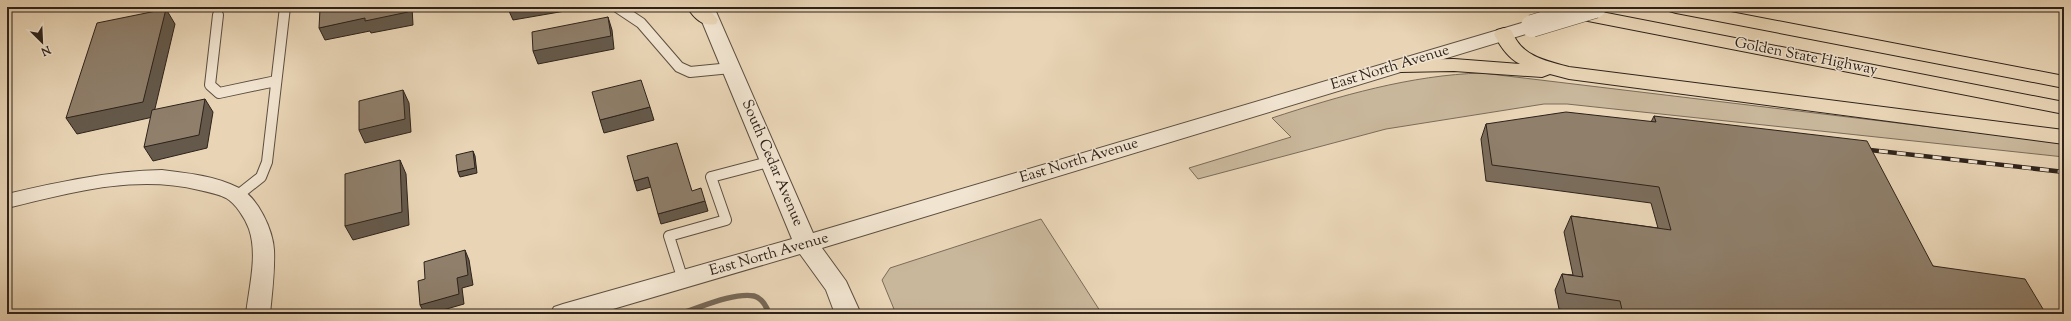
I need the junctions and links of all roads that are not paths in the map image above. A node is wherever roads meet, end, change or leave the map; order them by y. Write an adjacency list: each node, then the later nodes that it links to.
1 (285, 7): 12 (lane)
2 (617, 7): 10 (lane)
3 (1547, 7): 14 (highway, Golden State Highway)
4 (1596, 7): 8 (street, East North Avenue, bridge)
5 (1676, 7): 13 (highway, Golden State Highway)
6 (704, 11): 10 (street, South Cedar Avenue)
7 (218, 16): 12 (lane)
8 (1504, 34): 9 (street, East North Avenue); 11 (highway)
9 (1400, 66): 11 (highway); 19 (street, East North Avenue)
10 (731, 68): 16 (street, South Cedar Avenue)
11 (1569, 73): 15 (highway)
12 (276, 81): 17 (lane)
13 (2064, 82)
14 (2064, 108)
15 (2064, 137)
16 (772, 161): 19 (street, South Cedar Avenue); 20 (lane)
17 (237, 196): 18 (street); 21 (street)
18 (7, 201)
19 (806, 244): 20 (street, East North Avenue); 23 (street, South Cedar Avenue)
20 (683, 280): 22 (street, East North Avenue)
21 (258, 314)
22 (563, 314)
23 (848, 314)

